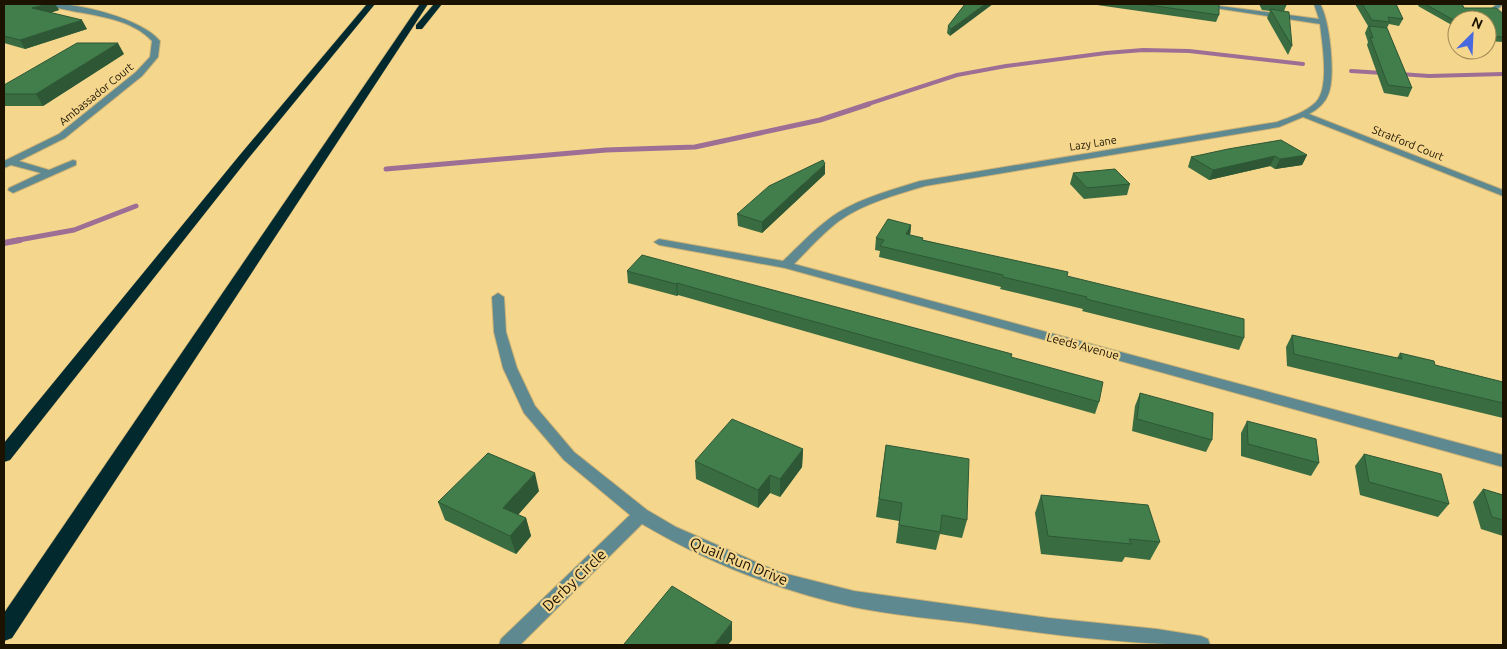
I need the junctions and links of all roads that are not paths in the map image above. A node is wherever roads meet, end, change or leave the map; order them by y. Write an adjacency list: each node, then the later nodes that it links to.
1 (49, 4): 13 (street, Ambassador Court)
2 (371, 4): 20 (highway)
3 (424, 4): 10 (highway)
4 (438, 4): 10 (highway)
5 (1192, 4): 9 (street)
6 (1316, 4): 9 (street, Lazy Lane)
7 (1500, 5): 8 (street)
8 (1503, 17)
9 (1323, 22): 11 (street, Lazy Lane)
10 (374, 82): 23 (highway)
11 (1304, 115): 16 (street, Stratford Court); 18 (street, Lazy Lane)
12 (73, 163): 14 (street)
13 (8, 164): 14 (street)
14 (50, 173): 15 (street)
15 (13, 190)
16 (1503, 193)
17 (659, 242): 18 (street, Leeds Avenue)
18 (786, 265): 21 (street, Leeds Avenue)
19 (498, 297): 22 (street, Quail Run Drive)
20 (4, 455)
21 (1503, 461)
22 (641, 515): 24 (street, Derby Circle); 25 (street, Quail Run Drive)
23 (4, 631)
24 (508, 645)
25 (1201, 645)

